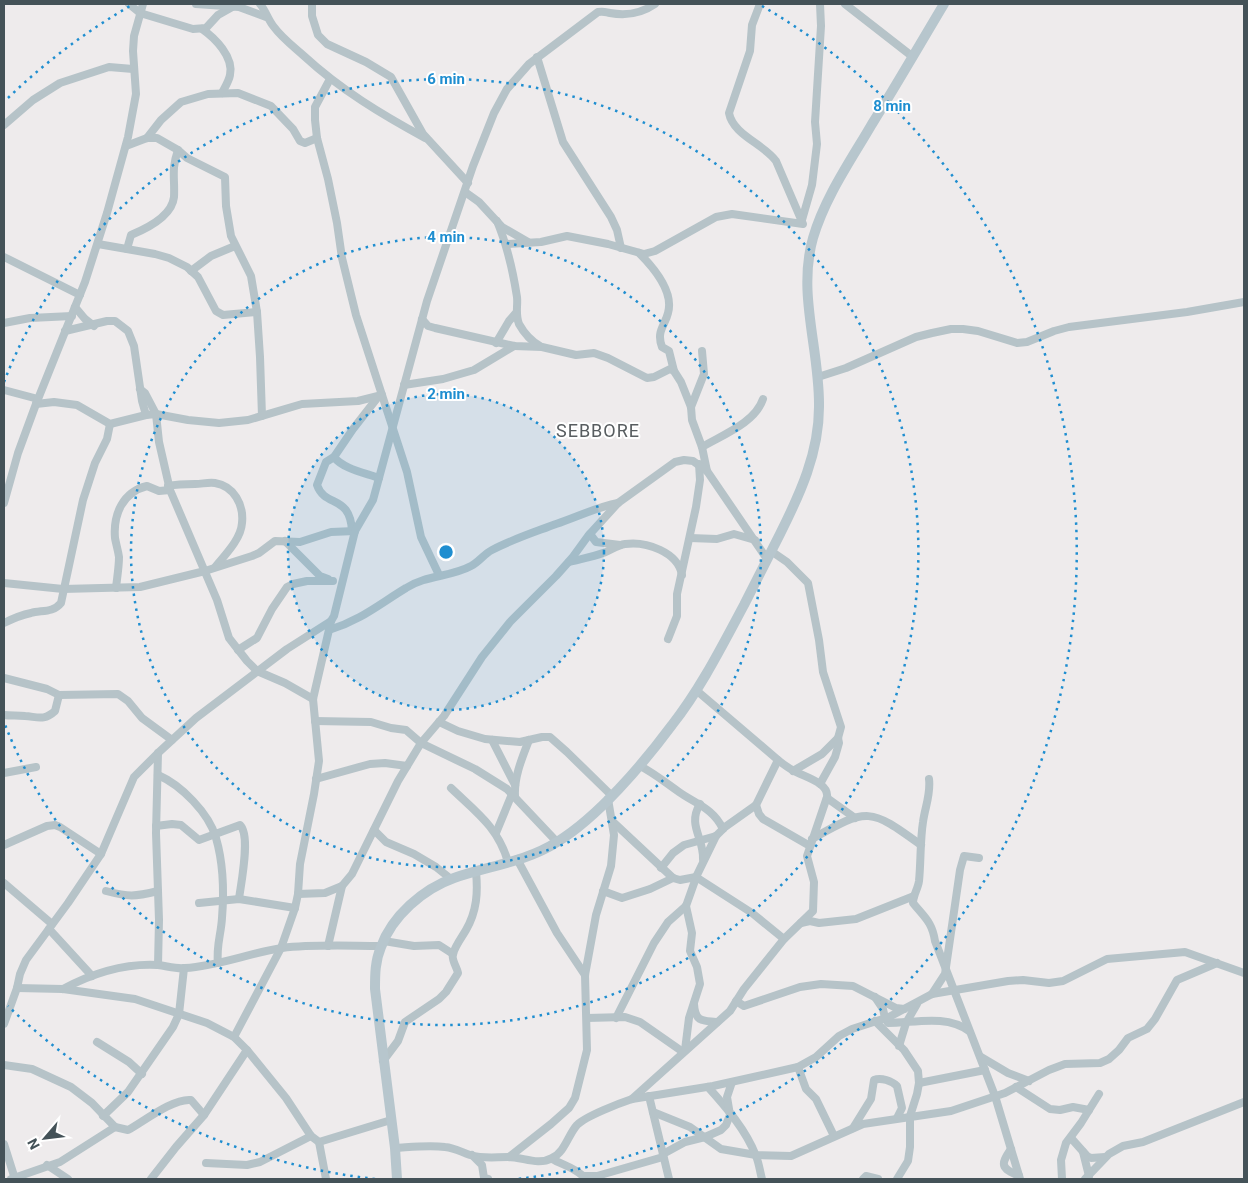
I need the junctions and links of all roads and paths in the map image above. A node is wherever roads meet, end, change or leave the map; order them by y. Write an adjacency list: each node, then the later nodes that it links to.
1 (128, 4): 12 (street)
2 (143, 4): 12 (street)
3 (196, 4): 11 (street)
4 (260, 4): 13 (street)
5 (312, 4): 23 (street)
6 (655, 4): 15 (street)
7 (760, 4): 29 (street)
8 (820, 4): 29 (street)
9 (845, 4): 16 (street)
10 (944, 4): 16 (main road)
11 (234, 6): 13 (street); 14 (street)
12 (140, 13): 14 (street); 17 (street)
13 (266, 17): 18 (street)
14 (202, 29): 19 (street)
15 (537, 57): 26 (street); 35 (street)
16 (913, 57): 30 (main road)
17 (133, 69): 20 (street); 24 (street)
18 (330, 79): 22 (street); 23 (street)
19 (222, 93): 21 (street); 22 (street)
20 (4, 125)
21 (147, 138): 24 (street); 25 (street)
22 (317, 138): 61 (street)
23 (431, 142): 26 (street)
24 (126, 146): 32 (street)
25 (178, 150): 34 (street); 36 (street)
26 (468, 183): 27 (street)
27 (465, 192): 28 (street); 46 (street)
28 (497, 221): 31 (street); 33 (street)
29 (802, 222): 30 (street); 37 (street)
30 (817, 226): 57 (main road)
31 (528, 242): 33 (street); 35 (street)
32 (98, 244): 36 (street); 40 (street)
33 (506, 244): 44 (street)
34 (235, 246): 39 (street); 43 (street)
35 (621, 248): 37 (street)
36 (127, 249): 39 (street)
37 (638, 252): 56 (street)
38 (4, 257): 40 (street)
39 (191, 271): 43 (street)
40 (80, 295): 42 (street)
41 (1244, 302): 57 (street)
42 (75, 307): 45 (street); 48 (street)
43 (257, 312): 67 (street)
44 (516, 314): 52 (street); 54 (street)
45 (72, 316): 47 (street); 51 (street)
46 (422, 319): 49 (street); 50 (street)
47 (4, 323)
48 (94, 326): 51 (street); 59 (street)
49 (428, 326): 50 (street); 52 (street)
50 (420, 328): 58 (street)
51 (65, 331): 63 (street)
52 (496, 343): 53 (street)
53 (514, 346): 54 (street); 58 (street)
54 (542, 347): 56 (street)
55 (702, 352): 64 (street)
56 (674, 371): 64 (street)
57 (818, 377): 84 (main road)
58 (404, 385): 69 (street)
59 (140, 389): 65 (street); 66 (street)
60 (4, 390): 63 (street)
61 (380, 396): 67 (street); 69 (street); 71 (street)
62 (763, 399): 70 (street)
63 (37, 402): 68 (street); 76 (street)
64 (691, 407): 70 (street)
65 (146, 414): 66 (street); 68 (street)
66 (156, 414): 67 (street); 75 (street)
67 (262, 416)
68 (110, 424): 94 (street)
69 (393, 424): 74 (street); 88 (street)
70 (702, 447): 73 (street)
71 (334, 457): 74 (street); 78 (street)
72 (700, 464): 73 (street); 77 (street); 80 (street)
73 (707, 471): 81 (street)
74 (380, 478): 78 (street)
75 (169, 488): 86 (street); 87 (street); 93 (street)
76 (4, 503)
77 (618, 503): 79 (street); 88 (street)
78 (353, 531): 82 (street); 92 (street)
79 (590, 534): 83 (street); 85 (street)
80 (690, 538): 81 (street); 89 (street)
81 (755, 540): 84 (street)
82 (284, 541): 86 (street); 90 (street)
83 (620, 545): 85 (street); 89 (street)
84 (769, 555): 102 (main road); 108 (street)
85 (568, 562): 107 (street)
86 (215, 568): 87 (street)
87 (205, 571): 93 (street); 99 (street)
88 (438, 575): 97 (street)
89 (682, 576): 98 (street)
90 (332, 581): 92 (street); 99 (street)
91 (4, 583): 94 (street)
92 (342, 584): 95 (street)
93 (116, 588): 94 (street)
94 (63, 589): 96 (street)
95 (331, 621): 97 (street); 100 (street)
96 (4, 623)
97 (329, 630): 104 (street)
98 (668, 639)
99 (238, 650): 100 (street)
100 (257, 672): 104 (street); 109 (street)
101 (4, 678): 103 (street)
102 (696, 690): 114 (street); 116 (main road)
103 (59, 695): 105 (street); 109 (street)
104 (313, 699): 106 (street)
105 (4, 715)
106 (315, 721): 112 (street); 121 (street)
107 (439, 722): 110 (street); 112 (street)
108 (838, 738): 118 (street); 123 (street)
109 (172, 740): 113 (street)
110 (492, 740): 111 (street); 124 (street)
111 (529, 740): 124 (street); 127 (street)
112 (421, 744): 115 (street); 126 (street)
113 (158, 752): 120 (street); 146 (street)
114 (778, 760): 118 (street); 130 (street)
115 (406, 766): 121 (street); 137 (street)
116 (640, 766): 127 (main road); 129 (street)
117 (36, 767): 119 (street)
118 (794, 771): 123 (street)
119 (4, 773)
120 (158, 775): 135 (street); 138 (street)
121 (316, 779): 160 (street)
122 (929, 779): 145 (street)
123 (820, 784): 128 (street)
124 (515, 785): 126 (street)
125 (451, 788): 139 (street)
126 (514, 795): 139 (street); 142 (street)
127 (610, 797): 133 (street); 142 (main road)
128 (826, 798): 131 (street); 143 (street)
129 (700, 804): 132 (street); 141 (street)
130 (756, 805): 134 (street); 143 (street)
131 (854, 818): 143 (street); 145 (street)
132 (718, 820): 134 (street); 136 (street)
133 (612, 821): 150 (street); 159 (street)
134 (732, 822): 136 (street)
135 (156, 826): 138 (street); 158 (street)
136 (723, 829): 140 (street)
137 (374, 830): 154 (street); 156 (street)
138 (214, 833): 162 (street); 163 (street)
139 (496, 833): 148 (street)
140 (716, 836): 141 (street); 149 (street)
141 (699, 840): 149 (street); 150 (street)
142 (557, 842): 148 (main road)
143 (811, 842): 167 (street)
144 (4, 844): 146 (street)
145 (921, 845): 161 (street)
146 (101, 854): 168 (street)
147 (979, 858): 178 (street)
148 (512, 861): 151 (main road); 180 (street)
149 (703, 863): 153 (street)
150 (661, 868): 152 (street)
151 (476, 872): 154 (main road); 173 (street)
152 (673, 878): 153 (street); 159 (street)
153 (696, 878): 165 (street); 169 (street)
154 (451, 879): 170 (main road)
155 (4, 883): 168 (street)
156 (342, 886): 160 (street); 171 (street)
157 (106, 891): 158 (street)
158 (158, 891): 176 (street)
159 (603, 891): 180 (street)
160 (298, 894): 166 (street)
161 (914, 896): 167 (street); 178 (street)
162 (239, 899): 163 (street); 166 (street)
163 (222, 900): 164 (street); 174 (street)
164 (199, 903)
165 (686, 906): 187 (street); 193 (street)
166 (295, 908): 172 (street)
167 (801, 923): 169 (street)
168 (51, 927): 181 (street); 182 (street)
169 (784, 939): 188 (street)
170 (382, 943): 171 (street); 173 (street); 206 (main road)
171 (328, 946): 172 (street)
172 (281, 948): 174 (street); 200 (street)
173 (453, 954): 206 (street)
174 (218, 963): 177 (street)
175 (1217, 963): 179 (street); 184 (street); 211 (street)
176 (158, 965): 177 (street); 181 (street)
177 (184, 968): 191 (street)
178 (946, 968): 184 (street); 185 (street)
179 (1244, 973)
180 (586, 975): 192 (street)
181 (92, 976): 183 (street)
182 (17, 988): 183 (street); 198 (street)
183 (63, 989): 191 (street)
184 (955, 991): 185 (street); 199 (street)
185 (932, 994): 189 (street)
186 (874, 996): 188 (street); 190 (street); 194 (street)
187 (694, 1000): 196 (street); 204 (street)
188 (736, 1001): 196 (street)
189 (918, 1002): 190 (street); 197 (street)
190 (904, 1009): 194 (street)
191 (179, 1014): 200 (street); 210 (street)
192 (587, 1018): 193 (street); 243 (street)
193 (616, 1018): 204 (street)
194 (884, 1018): 195 (street); 197 (street)
195 (875, 1021): 202 (street); 208 (street)
196 (717, 1022): 204 (street)
197 (906, 1023): 199 (street); 202 (street)
198 (4, 1024)
199 (969, 1031): 205 (street)
200 (234, 1037): 203 (street)
201 (97, 1042): 210 (street)
202 (899, 1046): 213 (street)
203 (248, 1050): 224 (street); 231 (street)
204 (684, 1051): 219 (street)
205 (981, 1057): 209 (street); 211 (street)
206 (383, 1062): 228 (main road)
207 (4, 1065): 225 (street)
208 (798, 1067): 212 (street); 232 (street)
209 (986, 1070): 213 (street); 218 (street)
210 (142, 1074): 225 (street)
211 (1029, 1081): 215 (street)
212 (732, 1082): 214 (street); 223 (street)
213 (919, 1083): 226 (street)
214 (708, 1087): 217 (street); 223 (street)
215 (1016, 1087): 218 (street); 221 (street)
216 (1099, 1094): 221 (street)
217 (649, 1096): 219 (street); 222 (street)
218 (995, 1096): 226 (street); 238 (street)
219 (632, 1099): 245 (street)
220 (1244, 1102): 244 (street)
221 (1090, 1110): 234 (street)
222 (653, 1112): 233 (street); 242 (street)
223 (730, 1112): 233 (street); 240 (street)
224 (204, 1115): 229 (street); 252 (street)
225 (103, 1116): 229 (street)
226 (910, 1116): 227 (street); 260 (street)
227 (897, 1118): 230 (street); 230 (street)
228 (391, 1120): 235 (street); 237 (main road)
229 (115, 1127): 247 (street)
230 (853, 1128): 232 (street)
231 (311, 1136): 235 (street); 246 (street)
232 (834, 1136): 240 (street)
233 (705, 1138): 240 (street); 242 (street)
234 (1071, 1138): 239 (street); 261 (street)
235 (319, 1142): 253 (street)
236 (4, 1144): 250 (street)
237 (395, 1148): 241 (street); 254 (main road)
238 (1011, 1148): 248 (street); 248 (street)
239 (1083, 1152): 244 (street); 249 (street)
240 (756, 1155): 257 (street)
241 (472, 1156): 243 (street); 255 (street)
242 (663, 1156): 245 (street); 256 (street)
243 (509, 1157): 245 (street)
244 (1105, 1157): 249 (street)
245 (552, 1159)
246 (206, 1163)
247 (47, 1165): 250 (street); 251 (street)
248 (1020, 1178)
249 (1087, 1178)
250 (13, 1179)
251 (68, 1179)
252 (151, 1179)
253 (326, 1179)
254 (397, 1179)
255 (488, 1179)
256 (669, 1179)
257 (762, 1179)
258 (863, 1179): 259 (street)
259 (878, 1179)
260 (897, 1179)
261 (1062, 1179)

